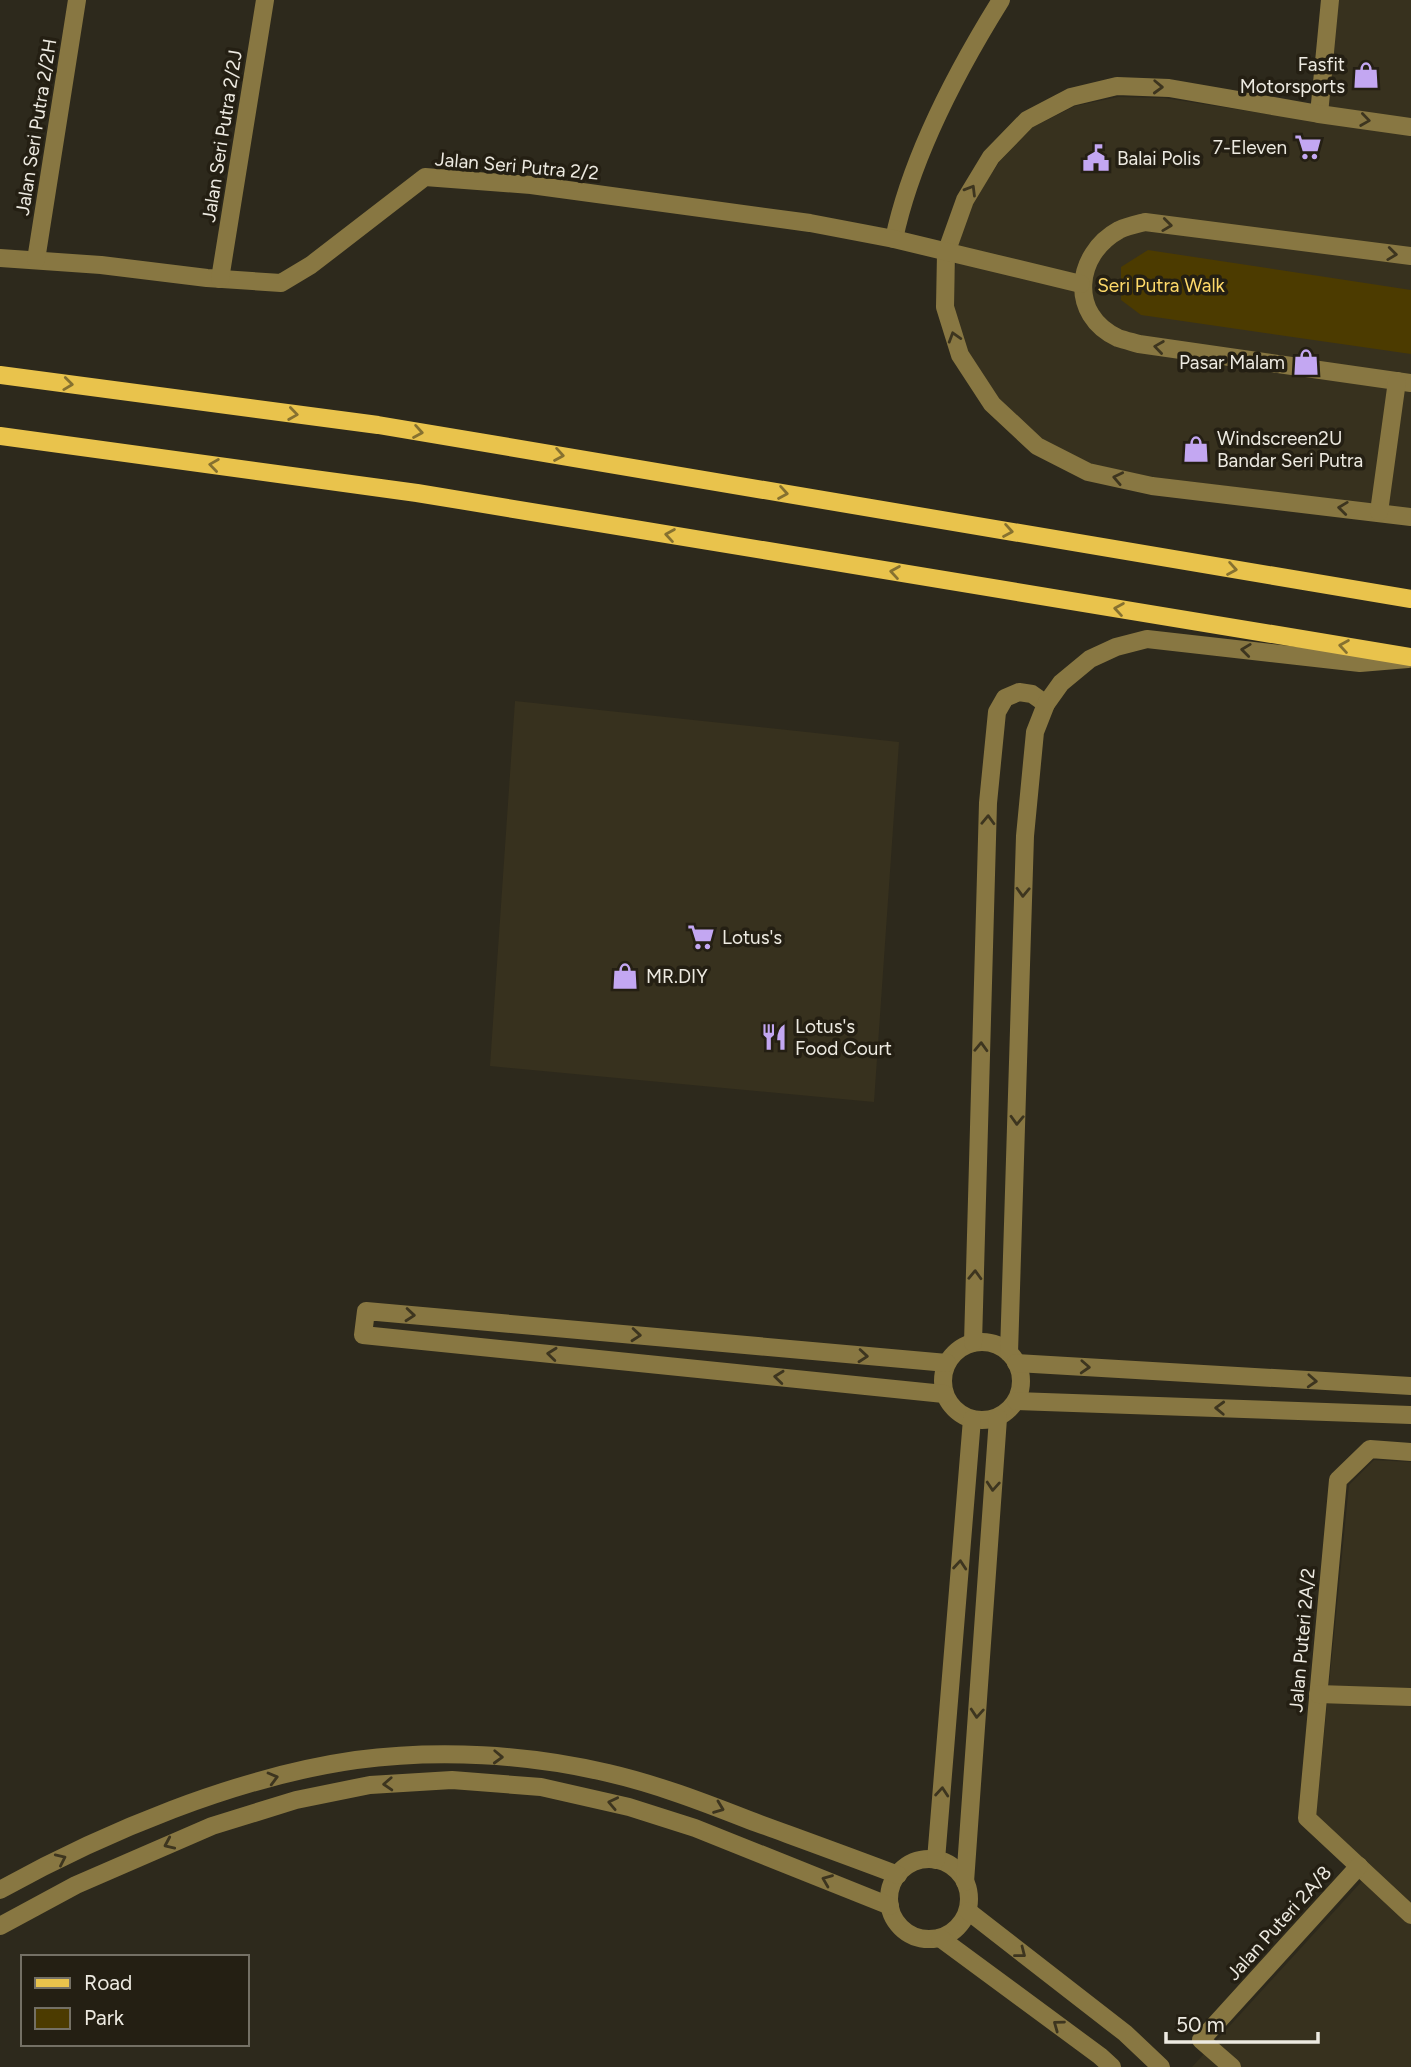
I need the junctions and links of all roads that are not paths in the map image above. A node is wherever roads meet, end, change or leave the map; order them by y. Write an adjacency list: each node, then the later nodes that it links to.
1 (77, 0): 11 (street, Jalan Seri Putra 2/2H)
2 (265, 0): 12 (street, Jalan Seri Putra 2/2J)
3 (1002, 0): 7 (street)
4 (1330, 0): 5 (street)
5 (1320, 114): 6 (street, one-way to 6); 8 (street, one-way to 5)
6 (1411, 127)
7 (894, 239): 8 (street, Jalan Seri Putra 2/2); 12 (street, Jalan Seri Putra 2/2)
8 (946, 253): 13 (street, Jalan Seri Putra 2/2); 17 (street, one-way to 8)
9 (1411, 256): 13 (street, one-way to 9)
10 (0, 258): 11 (street, Jalan Seri Putra 2/2)
11 (36, 260): 12 (street, Jalan Seri Putra 2/2)
12 (220, 279)
13 (1081, 284): 15 (street, one-way to 13)
14 (0, 375): 19 (main road, one-way to 19)
15 (1404, 382): 17 (street)
16 (0, 436): 20 (main road, one-way to 16)
17 (1379, 512): 18 (street)
18 (1411, 517)
19 (1411, 599)
20 (1411, 658): 21 (street, one-way to 21)
21 (1046, 704): 22 (street, one-way to 21); 23 (street, one-way to 23)
22 (973, 1343): 23 (street); 24 (street)
23 (1013, 1358): 25 (street, one-way to 25); 27 (street)
24 (947, 1363): 26 (street); 26 (street, one-way to 24)
25 (1411, 1387)
26 (944, 1394): 30 (street)
27 (1016, 1401): 28 (street, one-way to 27); 29 (street)
28 (1411, 1415)
29 (998, 1418): 30 (street); 37 (street, one-way to 37)
30 (972, 1419): 34 (street, one-way to 30)
31 (1411, 1452): 32 (street, Jalan Puteri 2A/2)
32 (1318, 1694): 33 (street); 35 (street, Jalan Puteri 2A/2)
33 (1411, 1697)
34 (936, 1860): 36 (street); 37 (street)
35 (1359, 1866): 41 (street); 46 (street, Jalan Puteri 2A/8)
36 (898, 1875): 38 (street, one-way to 36); 39 (street)
37 (965, 1882): 40 (street)
38 (0, 1890)
39 (890, 1906): 42 (street, one-way to 42); 43 (street)
40 (968, 1911): 43 (street); 45 (street, one-way to 45)
41 (1411, 1915)
42 (0, 1926)
43 (940, 1938): 44 (street, one-way to 43)
44 (1111, 2067)
45 (1161, 2067)
46 (1232, 2067)

